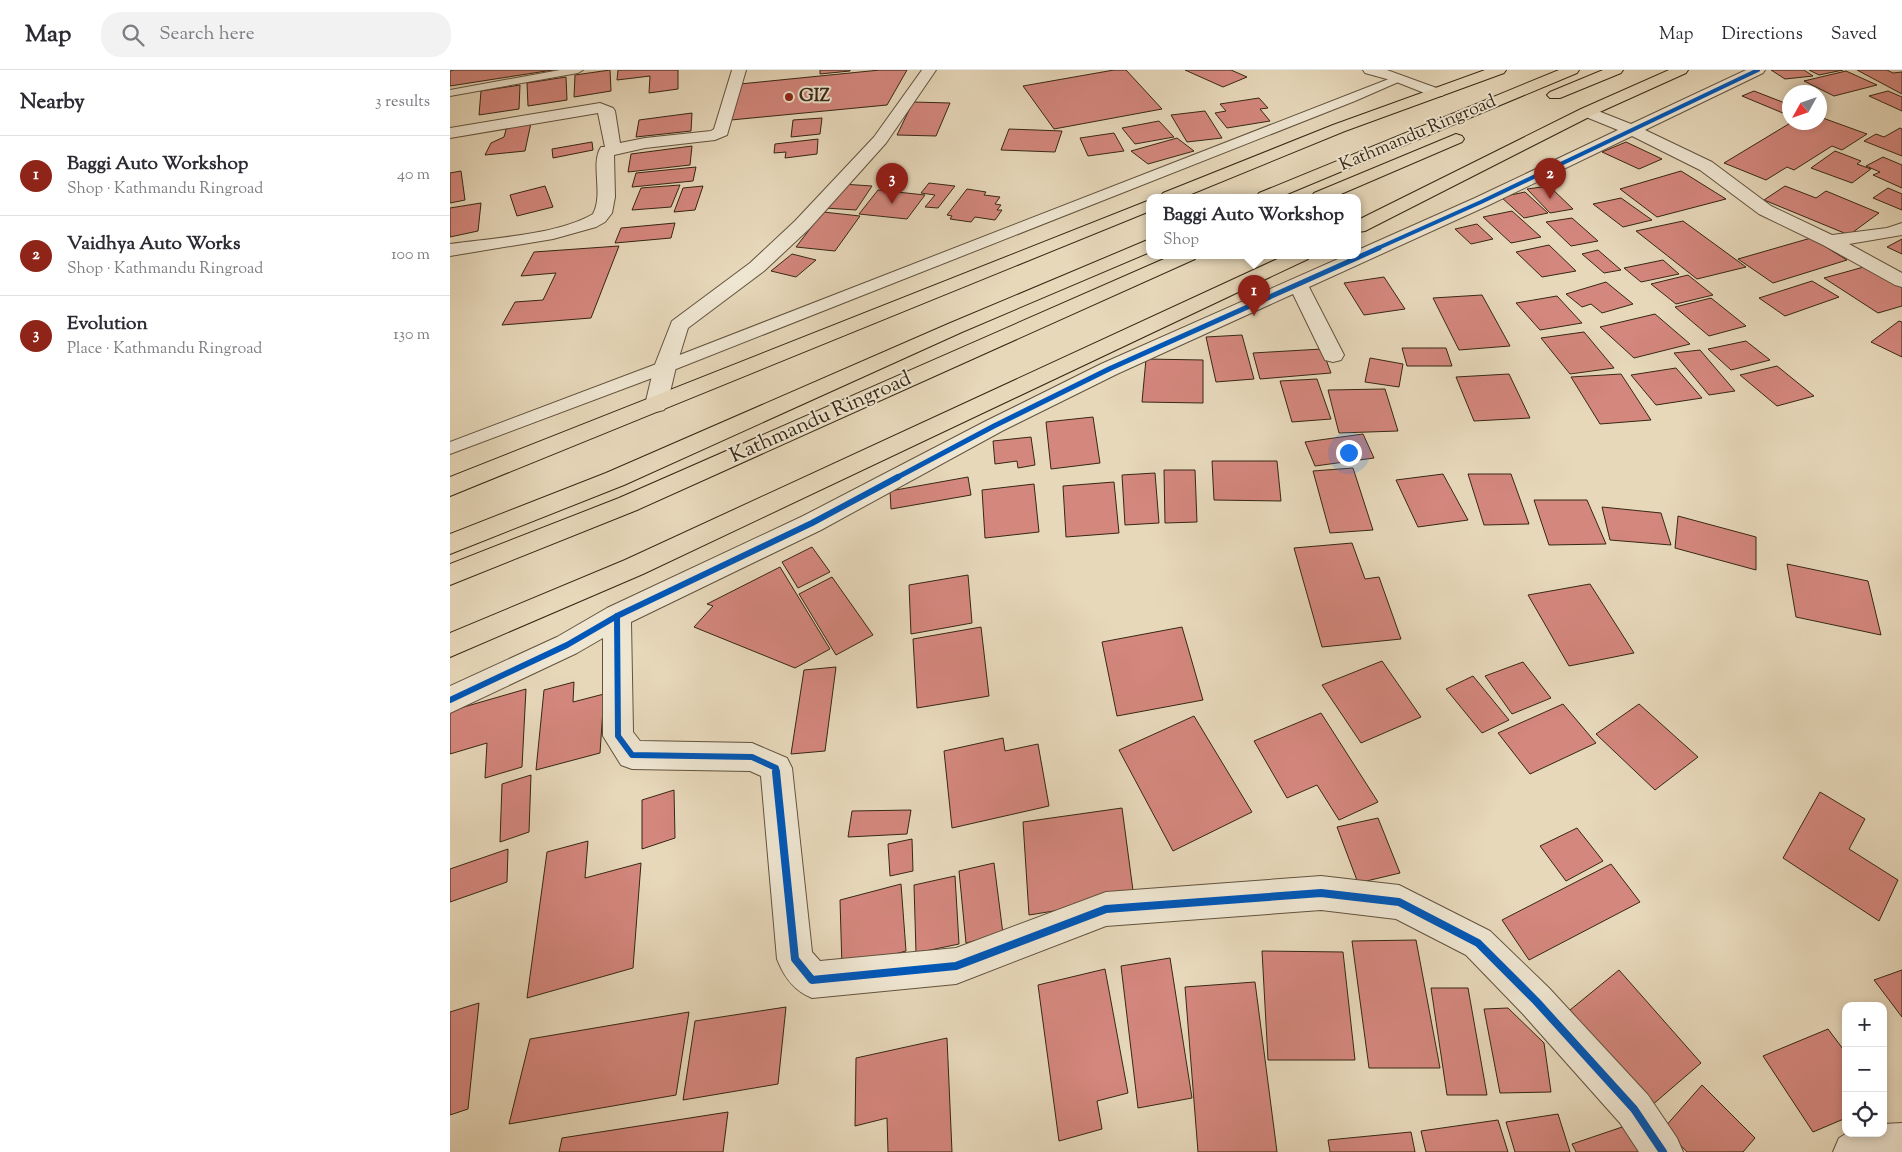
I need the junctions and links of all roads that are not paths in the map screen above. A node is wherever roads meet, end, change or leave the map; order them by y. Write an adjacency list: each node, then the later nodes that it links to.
1 (578, 70): 12 (lane)
2 (739, 70): 19 (street)
3 (929, 70): 36 (street)
4 (1370, 70): 11 (street)
5 (1422, 70): 11 (street)
6 (1499, 70): 13 (main road)
7 (1572, 70): 21 (main road, Kathmandu Ringroad)
8 (1616, 70): 14 (main road)
9 (1681, 70): 15 (main road)
10 (1758, 70): 16 (street)
11 (1399, 78): 13 (street); 36 (lane)
12 (450, 93)
13 (1437, 93): 20 (main road)
14 (1537, 103)
15 (1587, 112): 16 (street); 24 (main road)
16 (1634, 131): 26 (street); 29 (street)
17 (450, 133): 19 (street)
18 (1466, 134): 22 (main road, Kathmandu Ringroad)
19 (613, 148): 28 (street)
20 (1176, 194)
21 (1272, 194)
22 (1327, 194)
23 (1146, 207): 37 (main road)
24 (1361, 225)
25 (1902, 229): 26 (street)
26 (1830, 241): 33 (street)
27 (1146, 247): 40 (main road, Kathmandu Ringroad)
28 (450, 250)
29 (1361, 256)
30 (1179, 259): 41 (main road, Kathmandu Ringroad)
31 (1292, 259): 43 (main road)
32 (1355, 259): 34 (street)
33 (1902, 281)
34 (1298, 285): 35 (street); 42 (street)
35 (1333, 355)
36 (665, 367): 37 (street); 38 (lane)
37 (656, 405): 39 (main road)
38 (450, 448)
39 (450, 488)
40 (450, 544)
41 (450, 575)
42 (617, 616): 44 (street); 46 (street)
43 (450, 645)
44 (450, 700)
45 (1902, 1144): 47 (street)
46 (1663, 1152)
47 (1853, 1152)

